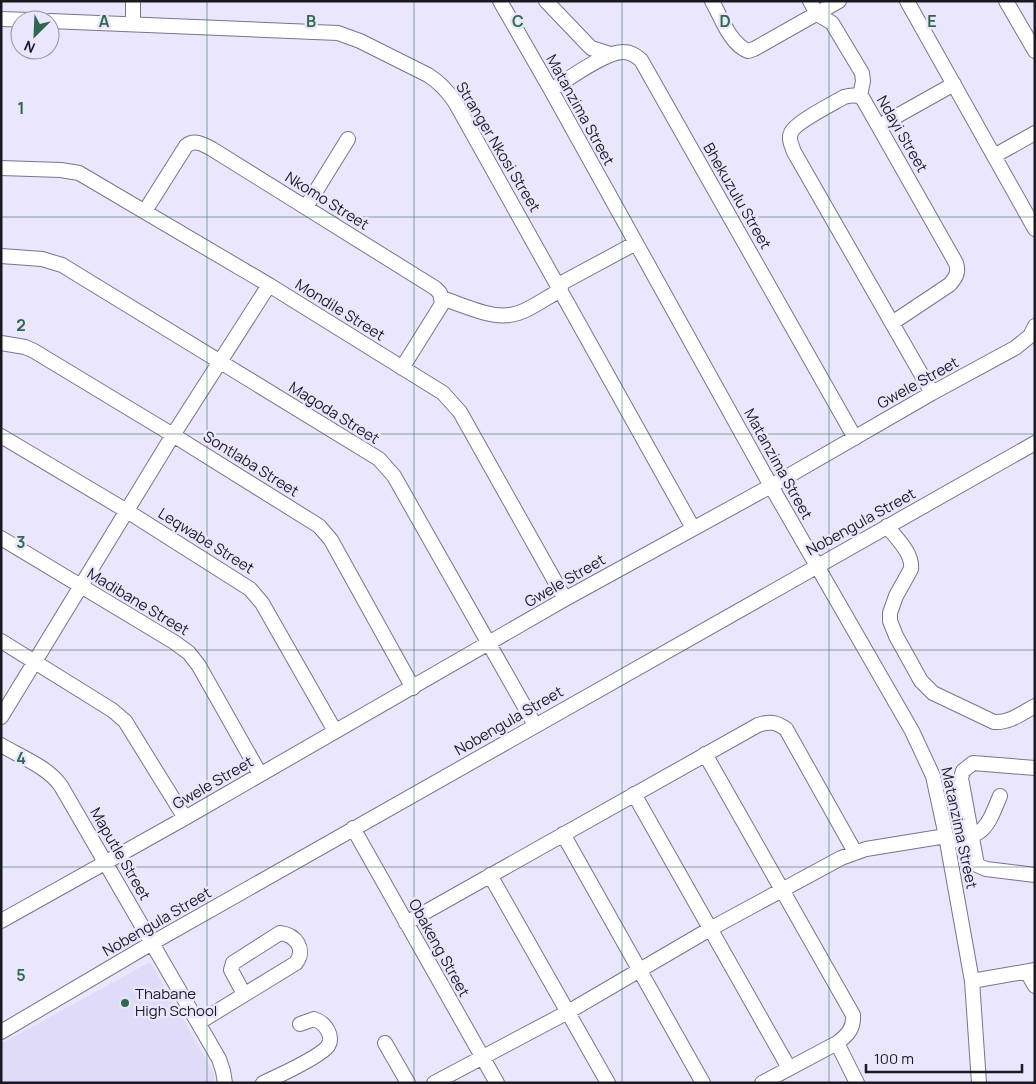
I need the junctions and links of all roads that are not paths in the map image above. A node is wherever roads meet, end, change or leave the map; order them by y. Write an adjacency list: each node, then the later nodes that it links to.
1 (133, 1): 11 (street)
2 (500, 1): 15 (street, Matanzima Street)
3 (546, 1): 13 (street)
4 (712, 1): 9 (street)
5 (810, 1): 9 (street)
6 (839, 1): 9 (street)
7 (907, 1): 14 (street)
8 (1006, 1): 12 (street)
9 (817, 14): 16 (street)
10 (60, 21): 11 (street, Stranger Nkosi Street)
11 (133, 24): 28 (street, Stranger Nkosi Street)
12 (1035, 51)
13 (610, 54): 15 (street); 38 (street, Bhekuzulu Street)
14 (954, 84): 17 (street); 20 (street)
15 (551, 90): 25 (street, Matanzima Street)
16 (860, 96): 17 (street, Ndayi Street); 30 (street, Ndayi Street)
17 (879, 126): 30 (street, Ndayi Street)
18 (1035, 133): 20 (street)
19 (348, 139): 22 (street)
20 (994, 156): 24 (street)
21 (1, 168): 23 (street, Mondile Street)
22 (306, 207): 23 (street, Nkomo Street); 29 (street, Nkomo Street)
23 (145, 211): 27 (street, Mondile Street)
24 (1035, 229)
25 (636, 243): 28 (street); 40 (street, Matanzima Street)
26 (1, 256): 33 (street, Magoda Street)
27 (269, 286): 33 (street); 34 (street, Mondile Street)
28 (560, 287): 29 (street); 43 (street, Stranger Nkosi Street)
29 (442, 298): 34 (street)
30 (892, 323): 35 (street, Ndayi Street)
31 (1035, 326): 35 (street, Gwele Street)
32 (1, 343): 36 (street, Sontlaba Street)
33 (220, 361): 36 (street); 49 (street, Magoda Street)
34 (402, 368): 47 (street, Mondile Street)
35 (932, 393): 38 (street, Gwele Street)
36 (173, 435): 41 (street); 51 (street, Sontlaba Street)
37 (1, 436): 41 (street, Leqwabe Street)
38 (855, 438): 40 (street, Gwele Street)
39 (1035, 443): 42 (street, Nobengula Street)
40 (771, 486): 43 (street, Gwele Street); 45 (street, Matanzima Street)
41 (127, 511): 46 (street); 55 (street, Leqwabe Street)
42 (887, 526): 45 (street, Nobengula Street); 52 (street)
43 (693, 528): 47 (street, Gwele Street)
44 (1, 538): 46 (street, Madibane Street)
45 (816, 566): 54 (street, Nobengula Street); 66 (street, Matanzima Street)
46 (80, 586): 50 (street); 59 (street, Madibane Street)
47 (566, 599): 49 (street, Gwele Street)
48 (1, 641): 50 (street)
49 (489, 644): 51 (street, Gwele Street); 54 (street, Magoda Street)
50 (34, 661): 53 (street); 62 (street)
51 (413, 688): 55 (street, Gwele Street)
52 (1035, 706)
53 (1, 717)
54 (535, 725): 63 (street, Nobengula Street)
55 (335, 731): 59 (street, Gwele Street)
56 (1, 745): 68 (street, Maputle Street)
57 (705, 754): 60 (street); 67 (street); 71 (street)
58 (1035, 768): 65 (street)
59 (260, 774): 62 (street, Gwele Street)
60 (634, 794): 64 (street); 74 (street)
61 (1000, 796): 65 (street)
62 (185, 818): 68 (street, Gwele Street)
63 (354, 828): 73 (street, Obakeng Street); 75 (street, Nobengula Street)
64 (563, 834): 70 (street); 76 (street)
65 (972, 837): 66 (street); 69 (street)
66 (947, 839): 67 (street); 78 (street, Matanzima Street)
67 (856, 852): 71 (street)
68 (106, 862): 72 (street, Gwele Street); 75 (street, Maputle Street)
69 (1035, 874)
70 (490, 875): 73 (street); 81 (street)
71 (781, 891): 74 (street); 86 (street)
72 (1, 921)
73 (406, 923): 87 (street, Obakeng Street)
74 (710, 929): 76 (street); 88 (street)
75 (152, 943): 82 (street, Maputle Street); 84 (street, Nobengula Street)
76 (640, 970): 81 (street); 95 (street)
77 (1031, 971): 78 (street); 79 (street)
78 (972, 981): 98 (street, Matanzima Street)
79 (1035, 986)
80 (244, 994): 80 (street); 82 (street)
81 (568, 1012): 87 (street); 94 (street)
82 (198, 1023): 89 (street, Maputle Street)
83 (300, 1024): 90 (street)
84 (1, 1032)
85 (385, 1043): 91 (street)
86 (837, 1043): 88 (street); 97 (street)
87 (482, 1058): 92 (street); 93 (street, Obakeng Street)
88 (789, 1068): 96 (street)
89 (225, 1083)
90 (263, 1083)
91 (408, 1083)
92 (434, 1083)
93 (497, 1083)
94 (608, 1083)
95 (703, 1083)
96 (762, 1083)
97 (857, 1083)
98 (979, 1083)

